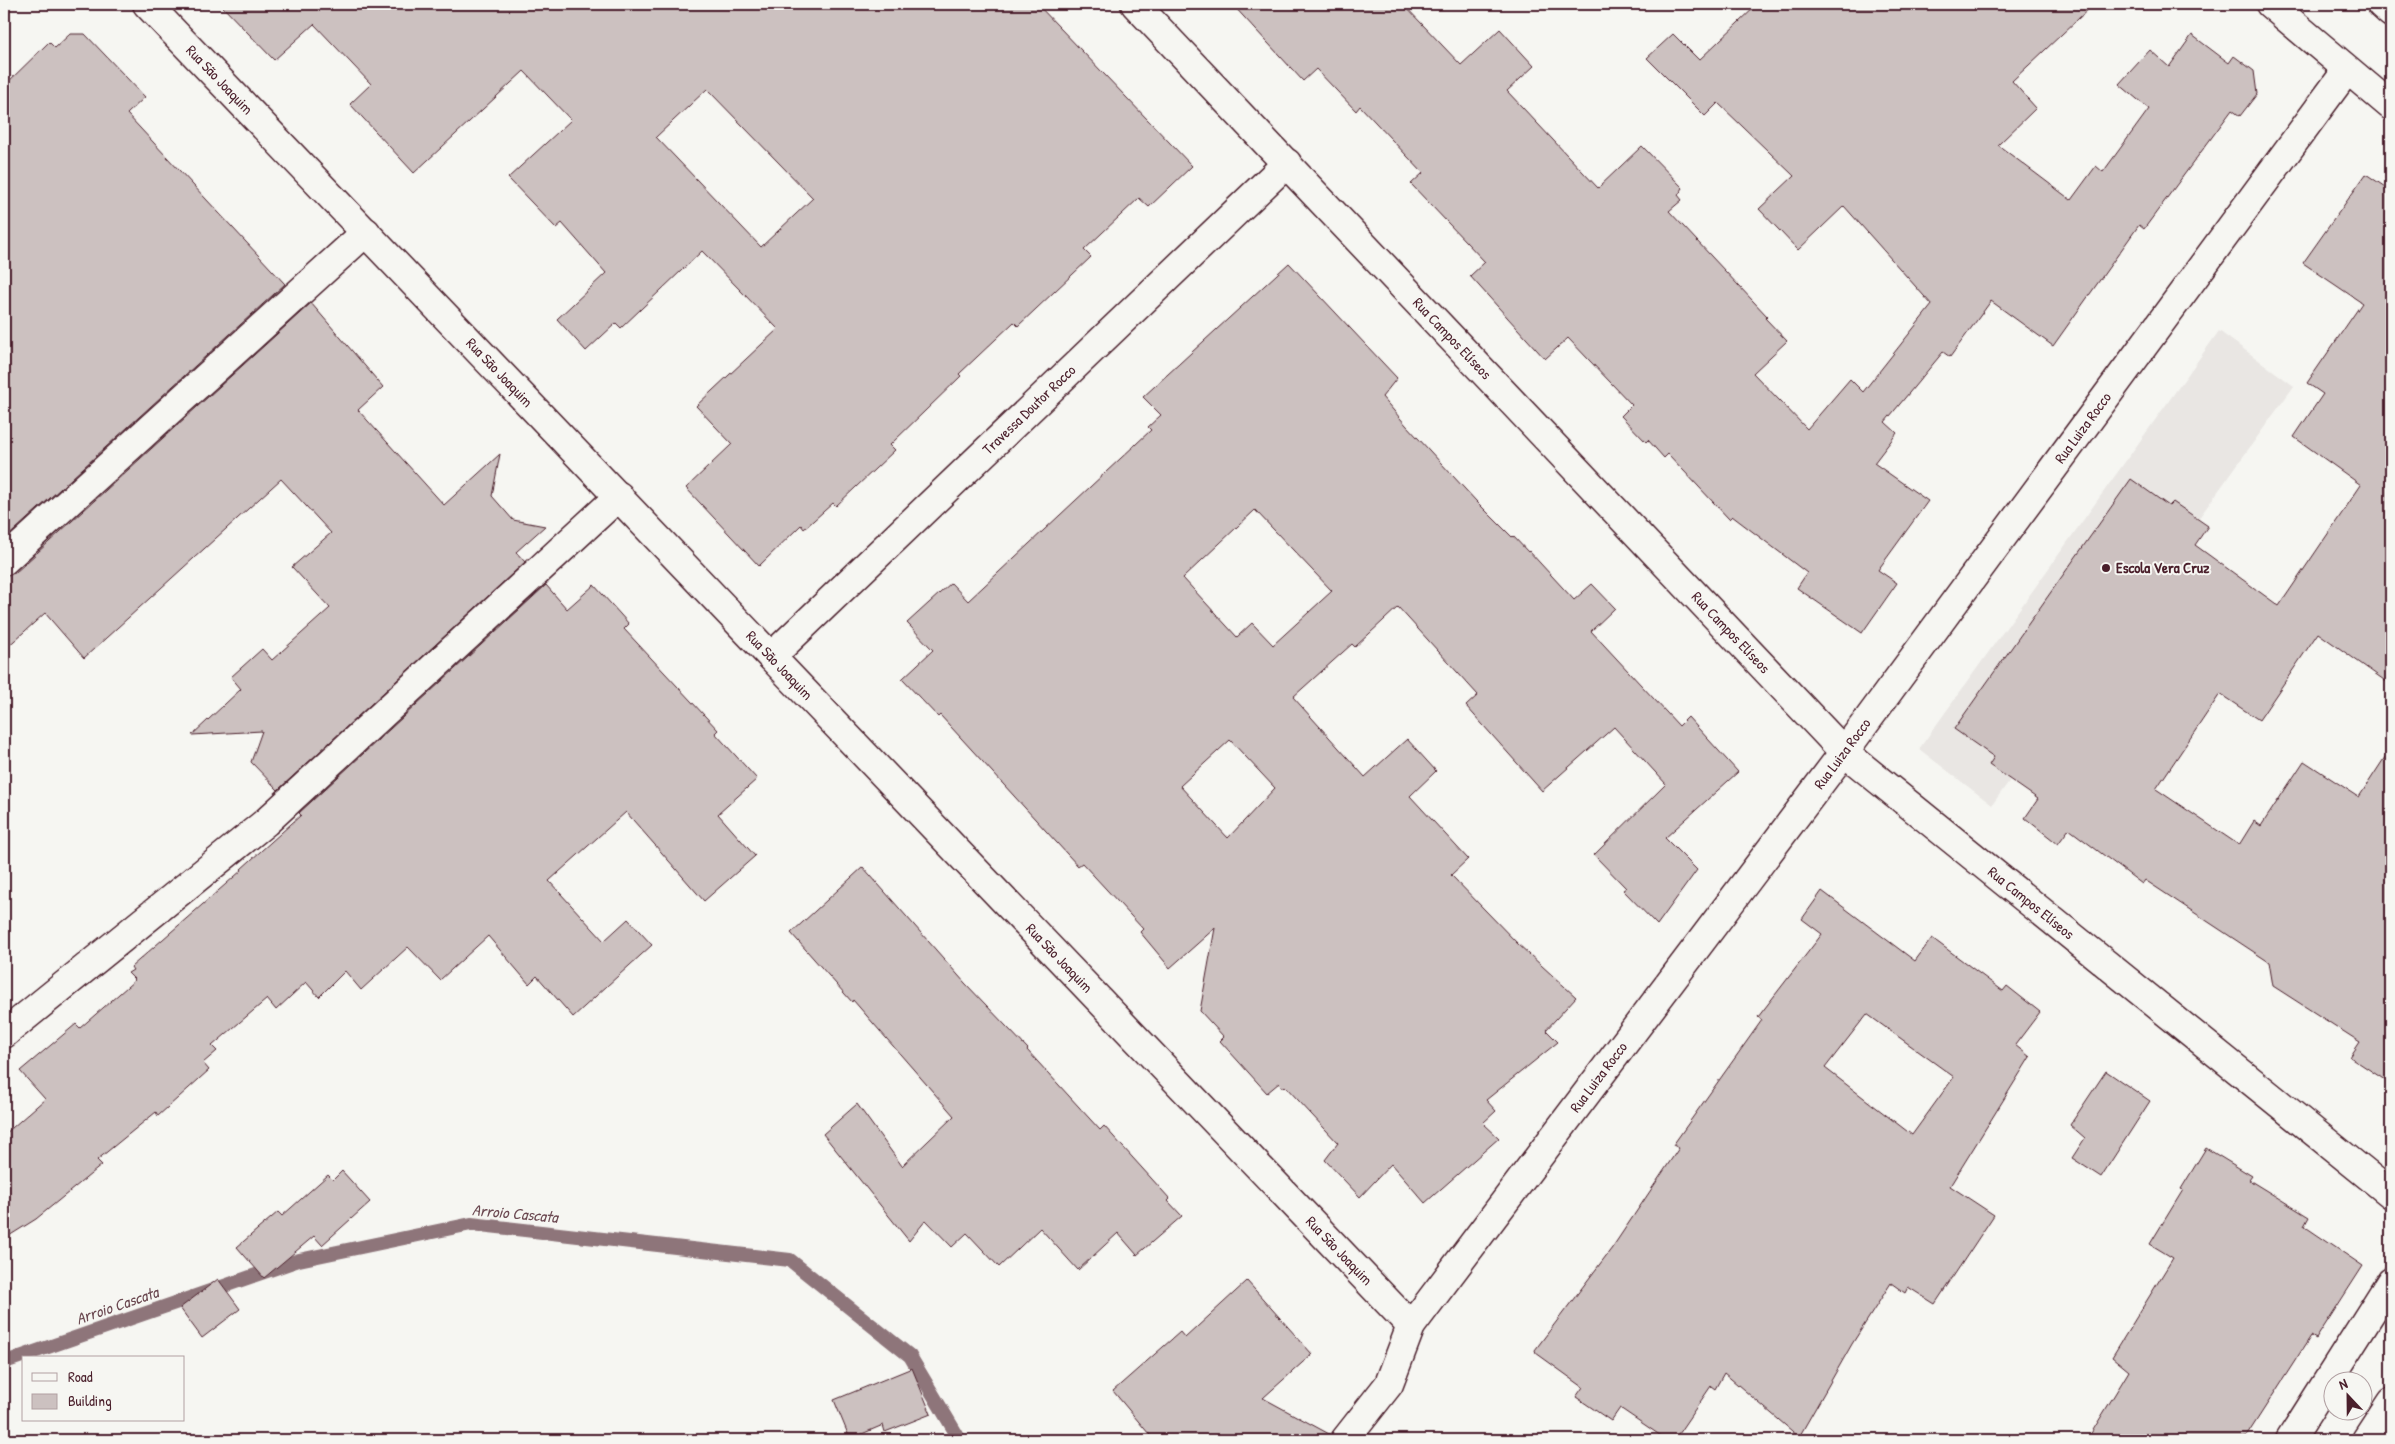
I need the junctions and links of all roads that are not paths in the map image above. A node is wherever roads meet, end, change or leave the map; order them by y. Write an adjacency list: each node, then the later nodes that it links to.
1 (147, 4): 9 (street, Rua São Joaquim)
2 (1135, 4): 8 (street, Rua Campos Elíseos)
3 (2270, 4): 6 (street)
4 (2381, 4): 5 (street)
5 (2391, 13)
6 (2347, 70): 7 (street); 13 (street, Rua Luiza Rocco)
7 (2391, 106)
8 (1287, 163): 12 (street, Travessa Doutor Rocco); 13 (street, Rua Campos Elíseos)
9 (366, 232): 10 (street, Rua São Joaquim); 11 (street)
10 (618, 496): 12 (street, Rua São Joaquim); 14 (street)
11 (4, 561)
12 (772, 656): 17 (street, Rua São Joaquim)
13 (1844, 752): 15 (street, Rua Campos Elíseos); 17 (street, Rua Luiza Rocco)
14 (4, 1034)
15 (2391, 1194)
16 (2391, 1281): 20 (street)
17 (1411, 1326): 19 (street, Rua Luiza Rocco)
18 (2391, 1402): 21 (street)
19 (1345, 1440)
20 (2290, 1440)
21 (2366, 1440)

